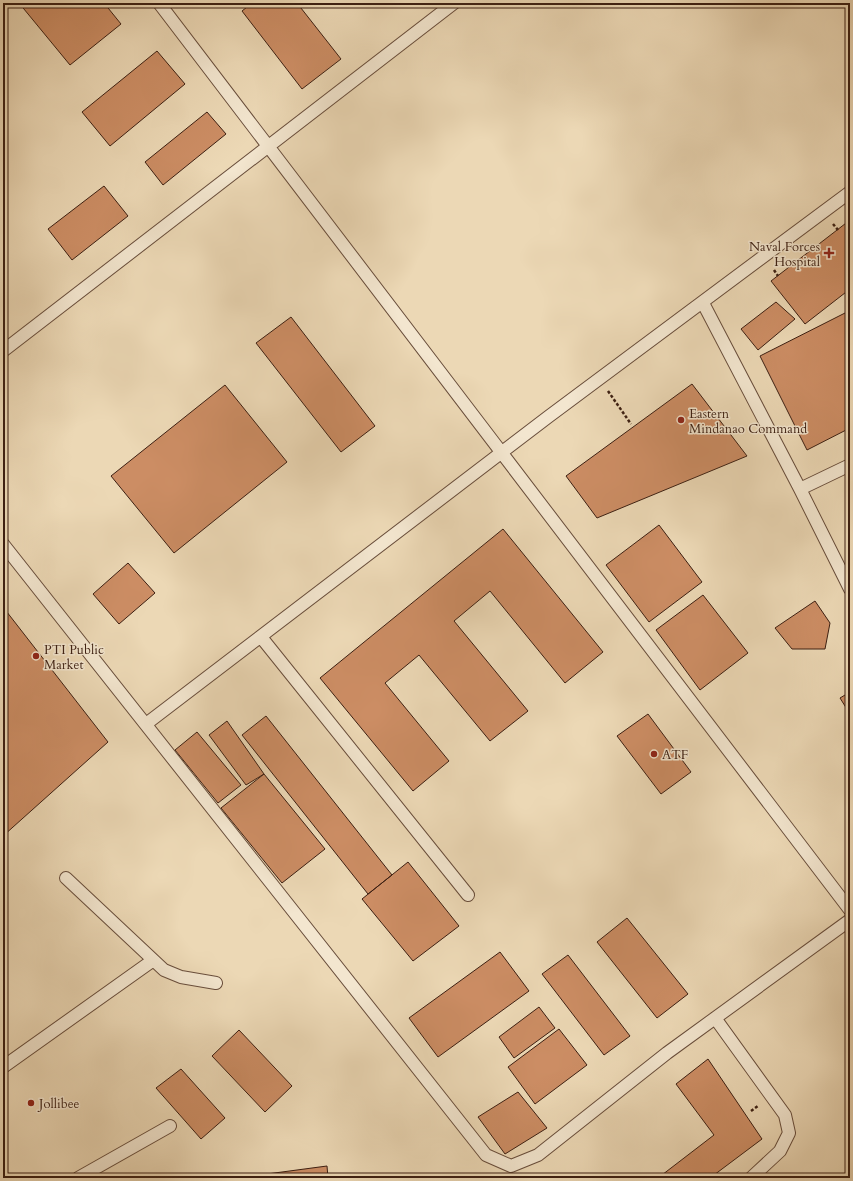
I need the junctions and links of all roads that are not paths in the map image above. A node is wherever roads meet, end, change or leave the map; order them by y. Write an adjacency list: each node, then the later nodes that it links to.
1 (159, 3): 3 (lane)
2 (454, 3): 3 (lane)
3 (268, 146): 6 (lane); 7 (lane)
4 (850, 192): 5 (lane)
5 (703, 303): 7 (lane); 9 (lane)
6 (3, 351)
7 (502, 453): 12 (lane); 16 (lane)
8 (850, 466): 9 (lane)
9 (800, 489): 11 (lane)
10 (3, 544): 13 (lane)
11 (850, 589)
12 (261, 637): 13 (lane); 15 (lane)
13 (146, 724): 20 (lane)
14 (66, 878): 18 (lane)
15 (468, 895)
16 (850, 910)
17 (850, 920): 20 (lane)
18 (152, 961): 19 (lane); 21 (lane)
19 (216, 983)
20 (715, 1018): 24 (lane)
21 (3, 1067)
22 (170, 1126): 23 (lane)
23 (78, 1178)
24 (751, 1178)

